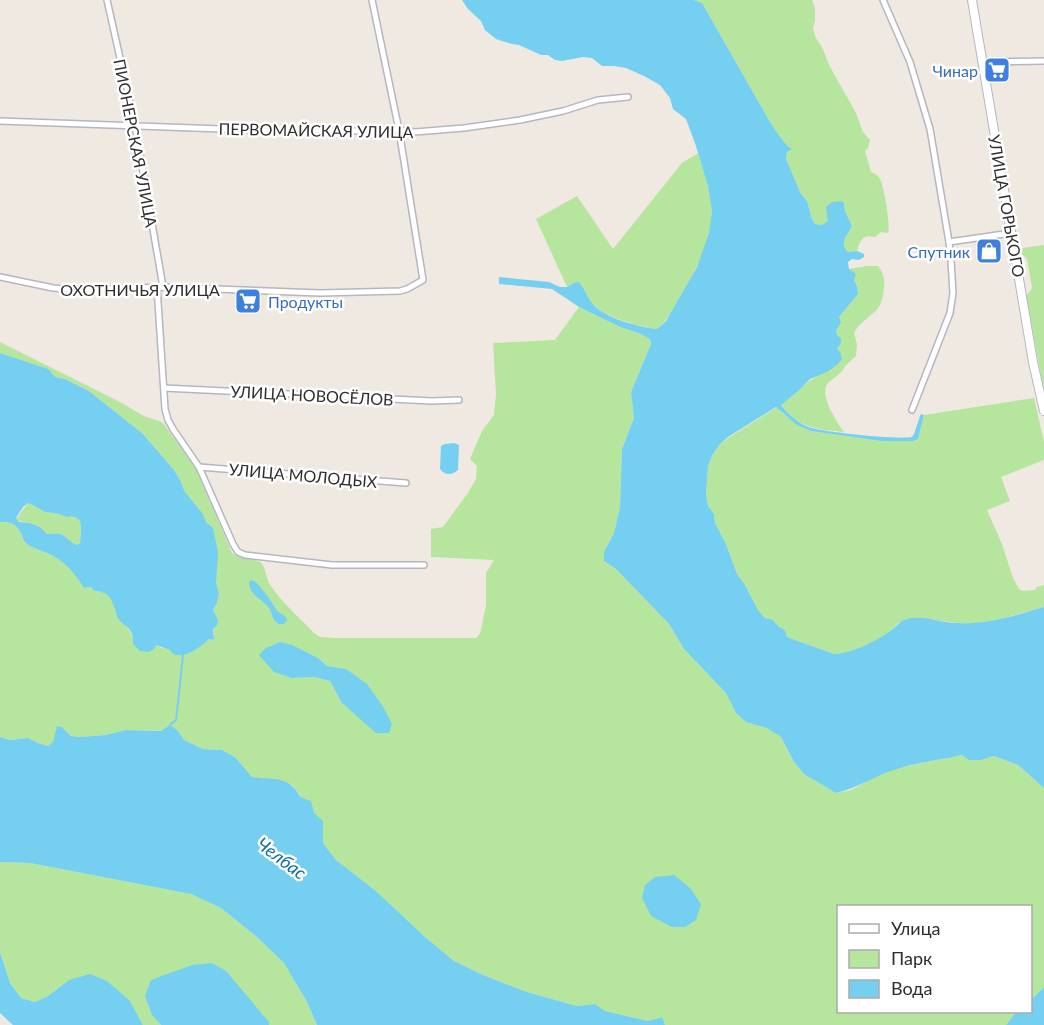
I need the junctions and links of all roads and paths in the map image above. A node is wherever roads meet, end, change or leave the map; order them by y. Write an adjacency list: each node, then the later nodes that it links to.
1 (107, 0): 9 (street, ПИОНЕРСКАЯ УЛИЦА)
2 (372, 0): 10 (street)
3 (883, 0): 12 (street)
4 (972, 0): 6 (main road, УЛИЦА ГОРЬКОГО)
5 (1044, 61): 6 (street)
6 (982, 62): 11 (main road, УЛИЦА ГОРЬКОГО)
7 (628, 97): 10 (street, ПЕРВОМАЙСКАЯ УЛИЦА)
8 (0, 121): 9 (street, ПЕРВОМАЙСКАЯ УЛИЦА)
9 (135, 125): 10 (street, ПЕРВОМАЙСКАЯ УЛИЦА); 14 (street, ПИОНЕРСКАЯ УЛИЦА)
10 (399, 130): 14 (street, ОХОТНИЧЬЯ УЛИЦА)
11 (1011, 233): 12 (street); 18 (main road, УЛИЦА ГОРЬКОГО)
12 (949, 242): 17 (street)
13 (0, 277): 14 (street, ОХОТНИЧЬЯ УЛИЦА)
14 (160, 287): 15 (street, ПИОНЕРСКАЯ УЛИЦА)
15 (164, 388): 16 (street, УЛИЦА НОВОСЁЛОВ); 19 (street, ПИОНЕРСКАЯ УЛИЦА)
16 (459, 399)
17 (912, 410)
18 (1044, 411)
19 (199, 467): 20 (street, УЛИЦА МОЛОДЫХ); 21 (street, ПИОНЕРСКАЯ УЛИЦА)
20 (406, 483)
21 (424, 565)

